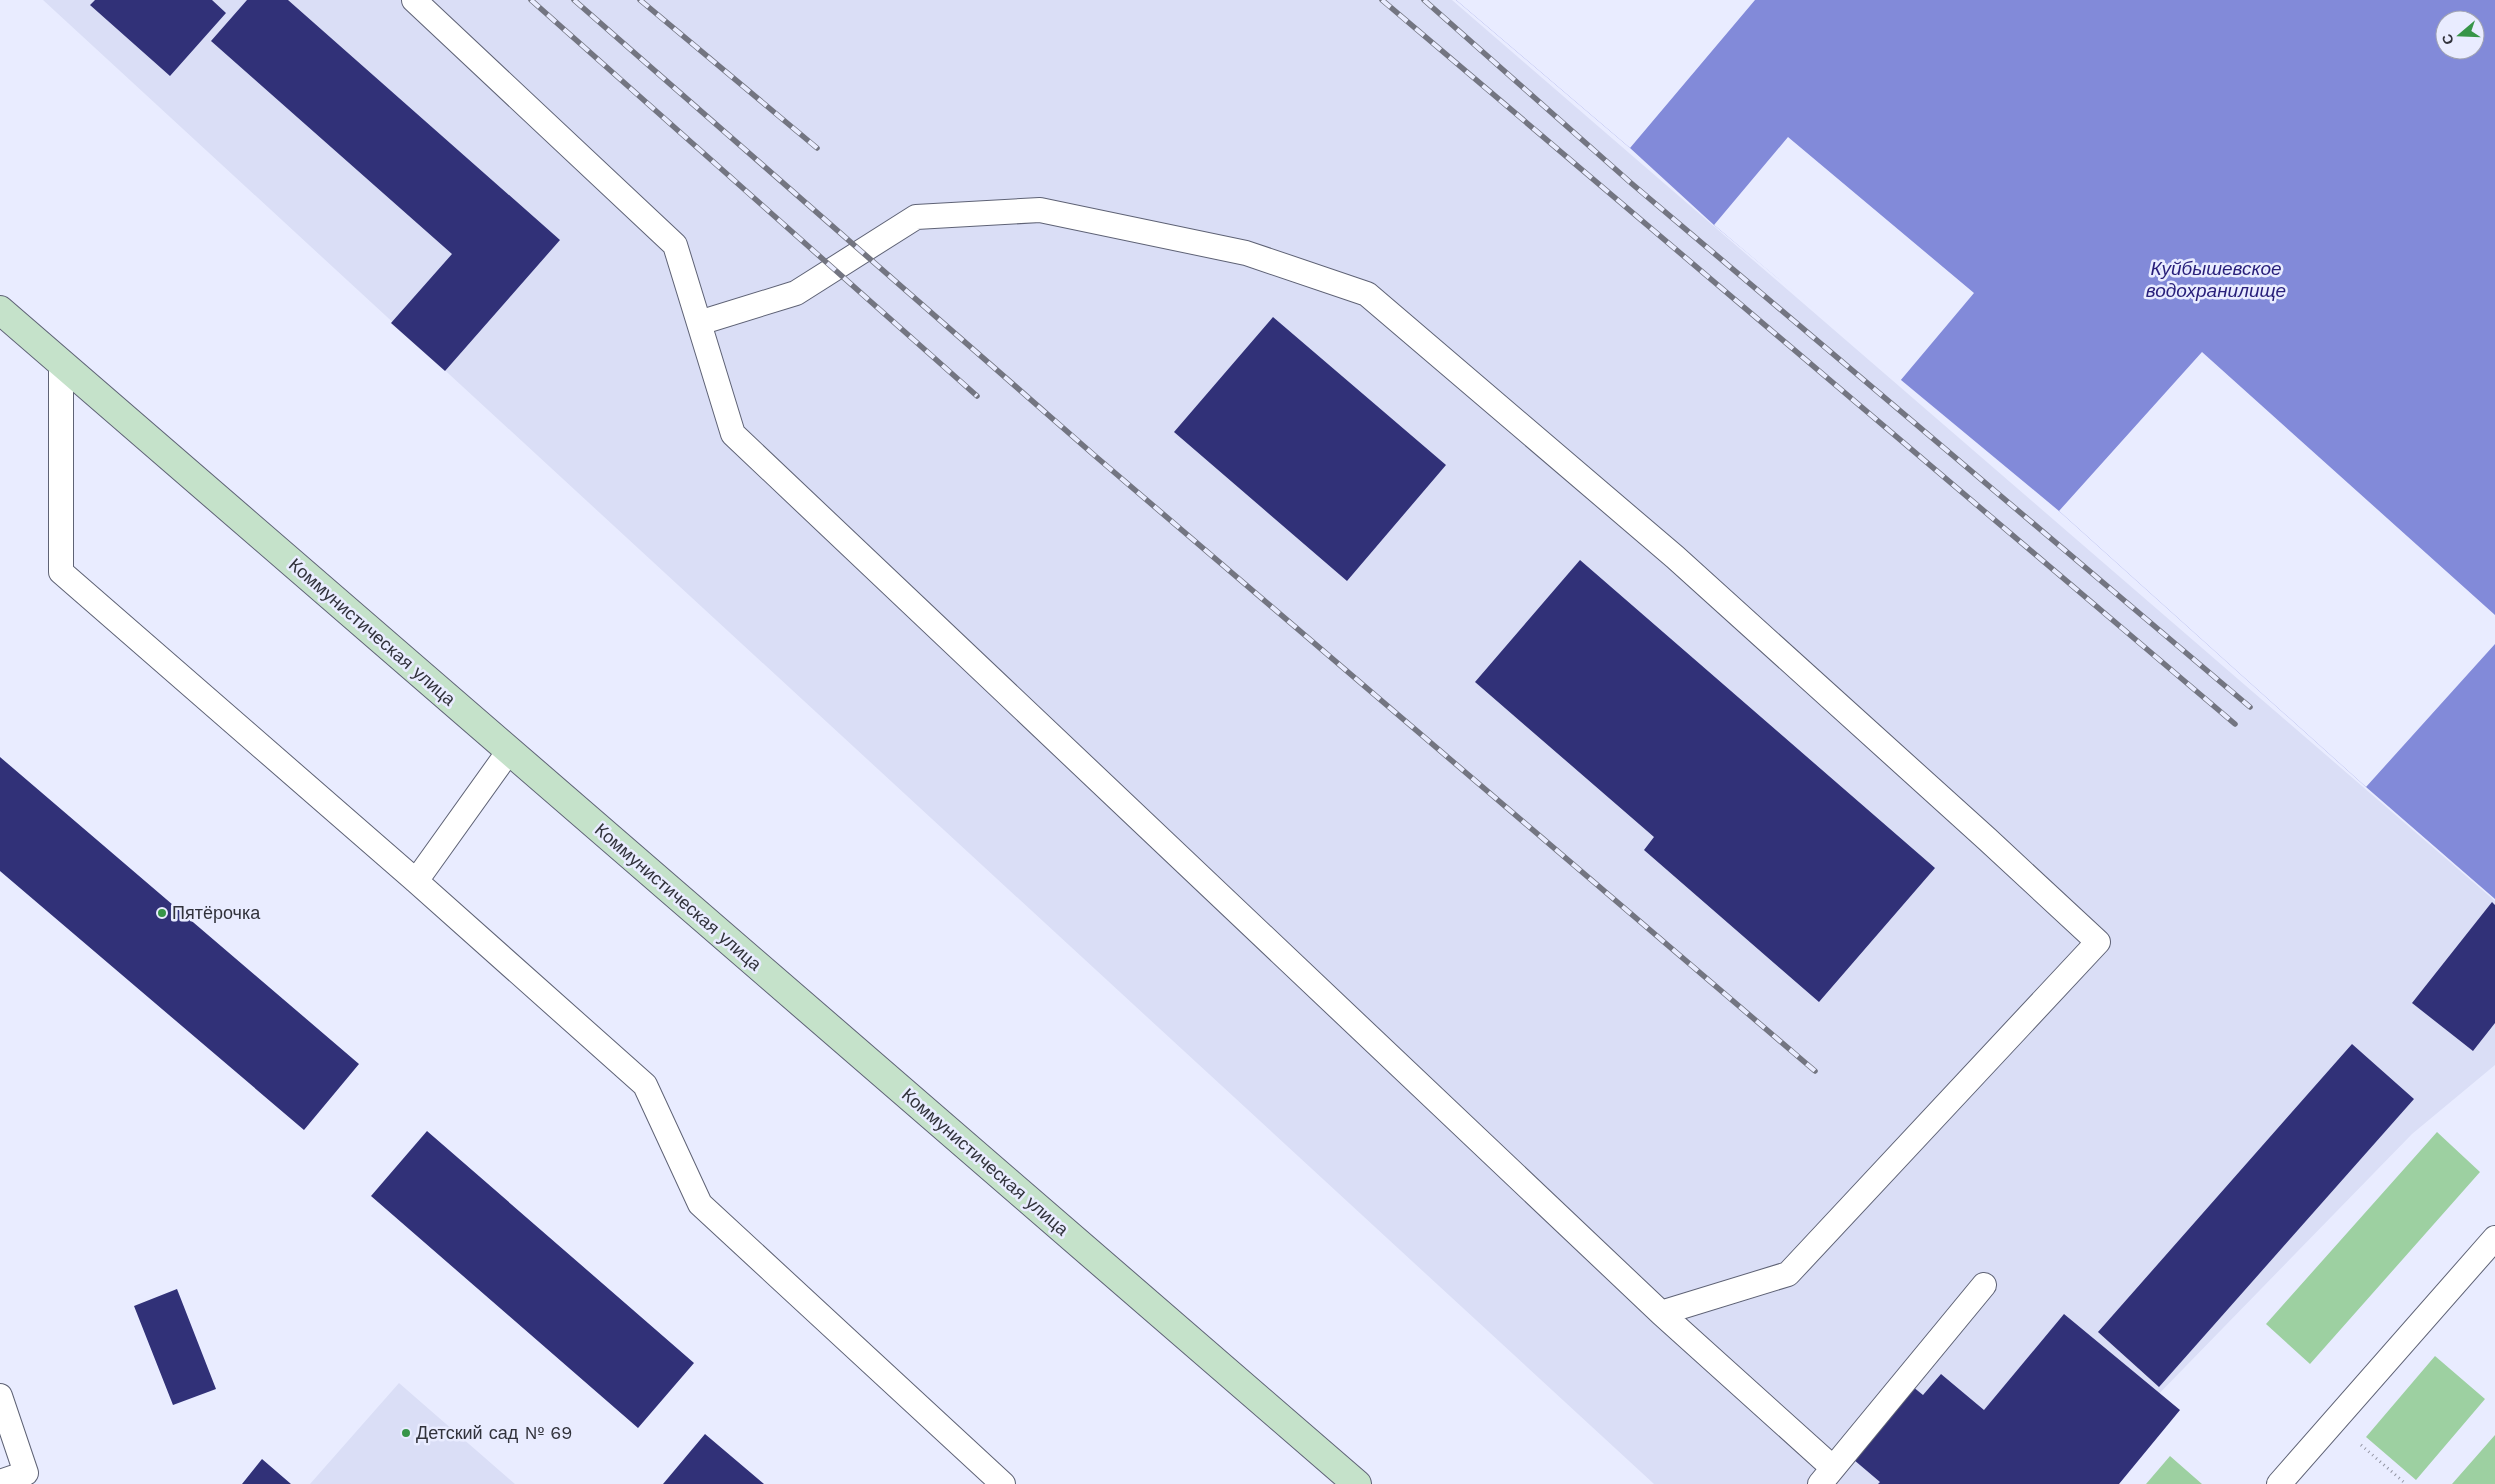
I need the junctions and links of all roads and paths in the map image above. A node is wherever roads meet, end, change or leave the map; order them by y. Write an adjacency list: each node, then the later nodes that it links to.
1 (414, 0): 3 (lane)
2 (0, 310): 4 (main road, Коммунистическая улица)
3 (699, 323): 9 (lane); 9 (lane)
4 (61, 364): 5 (main road, Коммунистическая улица); 6 (lane)
5 (509, 751): 6 (lane); 15 (main road, Коммунистическая улица)
6 (416, 881): 14 (lane)
7 (2495, 1238): 11 (lane)
8 (1984, 1284): 12 (lane)
9 (1661, 1313): 12 (lane)
10 (0, 1396): 13 (lane)
11 (2334, 1422): 16 (lane); 17 (path)
12 (1826, 1476)
13 (0, 1482)
14 (1003, 1484)
15 (1357, 1484)
16 (2280, 1484)
17 (2406, 1484)

